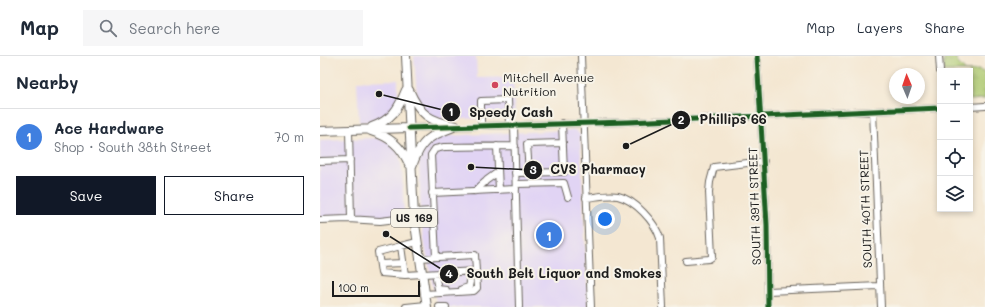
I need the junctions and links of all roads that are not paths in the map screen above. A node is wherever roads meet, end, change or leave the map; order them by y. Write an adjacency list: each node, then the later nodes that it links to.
1 (406, 56): 6 (main road, US 169)
2 (581, 56): 13 (street)
3 (757, 56): 11 (street, SOUTH 39TH STREET)
4 (939, 56): 5 (street)
5 (940, 68)
6 (407, 86): 15 (main road); 17 (main road, US 169); 18 (main road)
7 (985, 106): 8 (street)
8 (973, 107)
9 (937, 108): 10 (street)
10 (873, 111): 11 (street); 53 (street, SOUTH 40TH STREET)
11 (761, 116): 13 (street); 26 (street, SOUTH 39TH STREET)
12 (562, 123): 13 (street); 14 (street); 21 (street)
13 (583, 123): 36 (street)
14 (512, 125): 16 (street); 16 (street); 23 (street)
15 (456, 126): 16 (street); 17 (street); 27 (main road)
16 (481, 126)
17 (409, 128): 18 (main road); 27 (main road, US 169)
18 (366, 129): 19 (main road); 27 (main road)
19 (349, 130): 20 (main road); 25 (street)
20 (320, 131)
21 (563, 143): 30 (street); 30 (street)
22 (497, 146): 23 (street); 28 (street); 34 (street)
23 (515, 146): 29 (street)
24 (320, 160): 25 (street)
25 (350, 160): 39 (street)
26 (764, 161): 45 (street); 54 (street, SOUTH 39TH STREET)
27 (411, 170): 38 (main road, US 169)
28 (498, 172): 32 (street); 33 (street)
29 (515, 173): 30 (street); 31 (street)
30 (529, 173)
31 (516, 187): 32 (street); 35 (street); 61 (street)
32 (499, 190): 33 (street)
33 (475, 191): 34 (street)
34 (432, 193): 37 (street)
35 (568, 197)
36 (586, 198): 62 (street); 63 (street)
37 (433, 210): 38 (street); 43 (street)
38 (414, 214): 39 (street); 41 (main road, US 169)
39 (351, 219): 40 (street)
40 (320, 220)
41 (417, 242): 42 (street); 44 (main road, US 169)
42 (401, 246): 46 (street); 47 (street)
43 (436, 256): 44 (street); 48 (street)
44 (419, 258): 52 (main road, US 169)
45 (686, 261)
46 (403, 263): 47 (street); 51 (street)
47 (380, 264): 51 (street)
48 (476, 271): 49 (street); 55 (street)
49 (468, 272): 50 (street); 50 (street)
50 (438, 274): 52 (street)
51 (405, 275): 52 (street)
52 (422, 275): 55 (main road, US 169)
53 (879, 286): 54 (street); 65 (street, SOUTH 40TH STREET)
54 (768, 291): 64 (street, SOUTH 39TH STREET)
55 (424, 294): 56 (main road, US 169)
56 (426, 306): 58 (street)
57 (406, 307): 58 (street)
58 (413, 307)
59 (439, 307): 60 (street)
60 (446, 307)
61 (519, 307)
62 (591, 307)
63 (663, 307)
64 (768, 307)
65 (880, 307)

